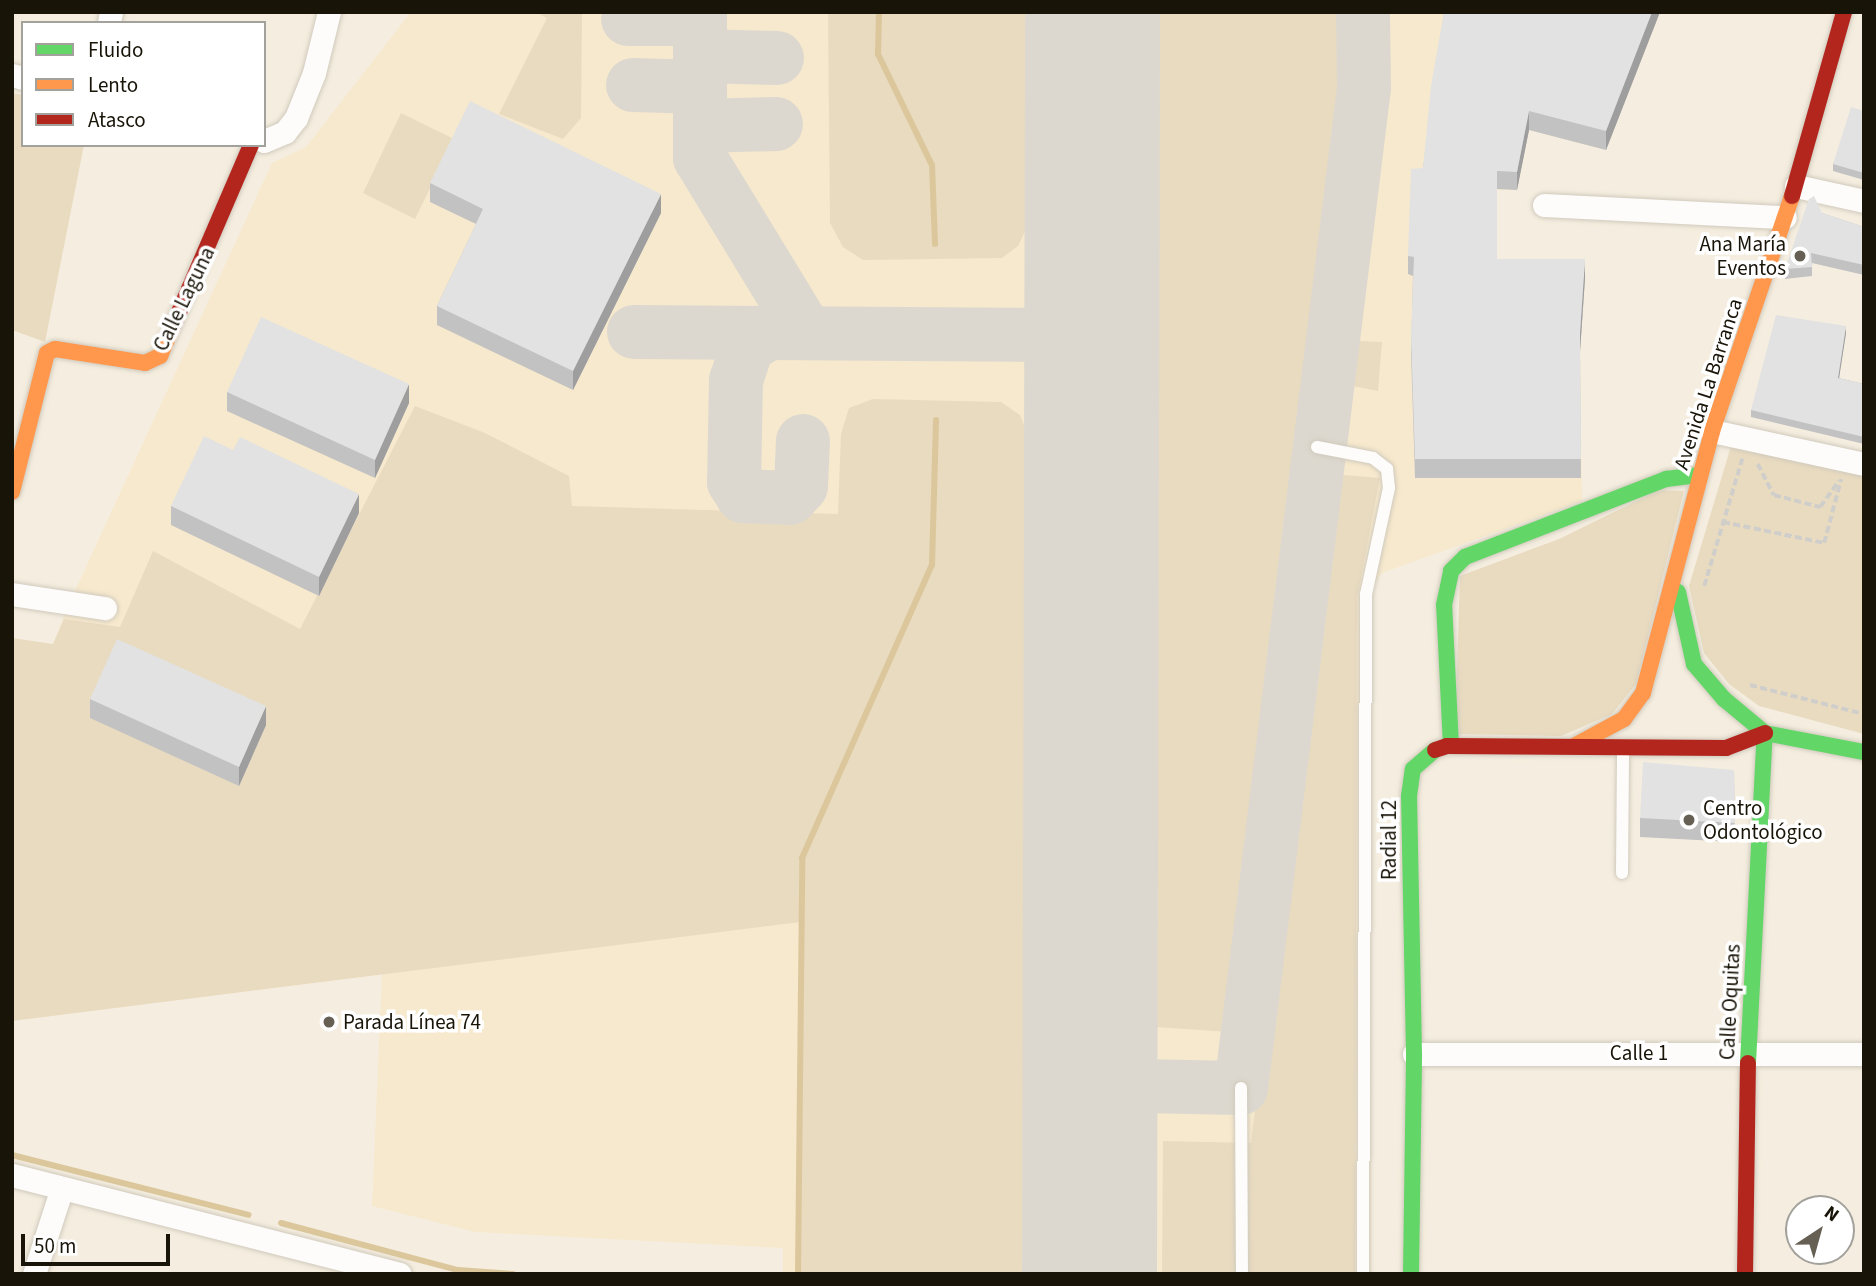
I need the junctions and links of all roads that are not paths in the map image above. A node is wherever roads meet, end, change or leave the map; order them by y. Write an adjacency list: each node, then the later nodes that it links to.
1 (329, 12): 3 (street)
2 (1844, 12): 5 (street, Avenida La Barranca)
3 (266, 140)
4 (250, 147): 13 (street, Calle Laguna)
5 (1796, 186): 6 (street); 8 (street, Avenida La Barranca)
6 (1864, 201)
7 (1544, 205): 8 (street)
8 (1785, 218): 9 (street, Avenida La Barranca)
9 (1712, 430): 11 (street); 12 (street, Avenida La Barranca)
10 (1317, 447): 32 (lane)
11 (1858, 473)
12 (1700, 475): 14 (street, Avenida La Barranca); 18 (street)
13 (12, 492)
14 (1676, 569): 17 (street, Avenida La Barranca); 19 (street, Avenida La Barranca)
15 (12, 594): 16 (street)
16 (105, 608)
17 (1765, 733): 20 (street, Radial 12); 21 (street); 23 (street, Calle Oquitas)
18 (1451, 746): 19 (street, Radial 12); 24 (street, Radial 12)
19 (1565, 749): 20 (street, Radial 12)
20 (1623, 749): 22 (lane)
21 (1864, 752)
22 (1622, 873)
23 (1748, 1052): 24 (street, Calle 1); 25 (street, Calle 1); 34 (street, Calle Oquitas)
24 (1414, 1054): 33 (street, Radial 12)
25 (1864, 1054)
26 (1241, 1088): 31 (lane)
27 (12, 1175): 28 (street)
28 (62, 1188): 29 (street); 30 (street)
29 (34, 1274)
30 (400, 1274)
31 (1242, 1274)
32 (1363, 1274)
33 (1411, 1274)
34 (1745, 1274)

